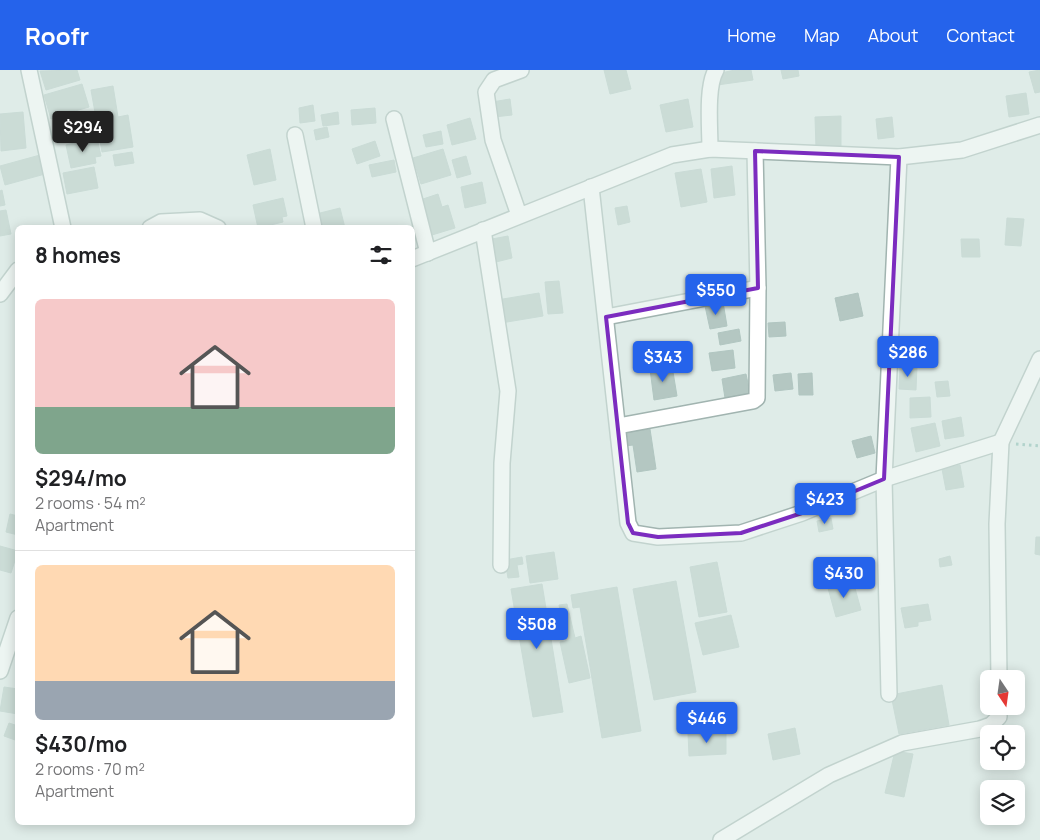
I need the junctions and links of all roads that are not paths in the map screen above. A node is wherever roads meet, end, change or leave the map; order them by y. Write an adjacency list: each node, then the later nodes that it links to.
1 (29, 70): 12 (street)
2 (521, 70): 11 (street)
3 (716, 70): 7 (street)
4 (394, 119): 17 (street)
5 (1040, 125): 9 (street)
6 (295, 135): 15 (street)
7 (710, 149): 8 (street); 10 (street)
8 (755, 151): 9 (street); 20 (street)
9 (899, 157): 26 (street)
10 (591, 187): 11 (street); 22 (street)
11 (519, 215): 16 (street)
12 (62, 225)
13 (156, 225): 14 (street)
14 (211, 225)
15 (313, 225)
16 (483, 230): 17 (street); 27 (street)
17 (428, 253): 18 (street)
18 (415, 258)
19 (15, 274): 21 (street)
20 (758, 288): 22 (street); 24 (street)
21 (0, 294)
22 (606, 317): 24 (street)
23 (1040, 360): 25 (street)
24 (618, 426): 26 (street)
25 (1001, 442): 26 (street); 29 (street)
26 (884, 479): 31 (street)
27 (501, 565)
28 (15, 627): 30 (street)
29 (999, 670)
30 (0, 671)
31 (889, 694)
32 (999, 715): 33 (street)
33 (721, 840)

